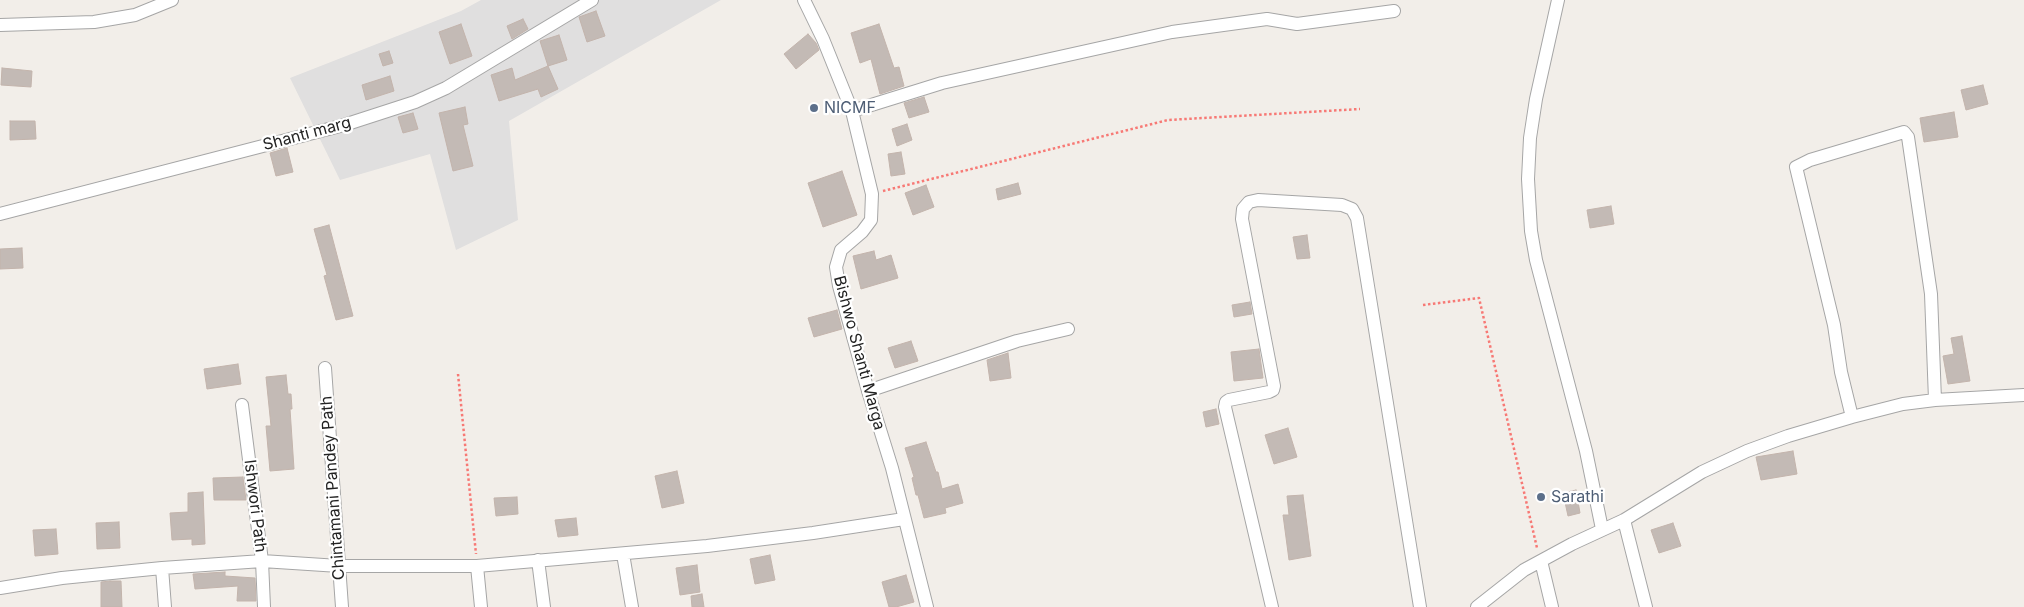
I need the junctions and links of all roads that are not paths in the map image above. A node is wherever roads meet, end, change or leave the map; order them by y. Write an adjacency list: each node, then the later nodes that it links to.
1 (172, 0): 6 (street)
2 (592, 0): 8 (street, Shanti marg)
3 (804, 0): 7 (street, Bishwo Shanti Marga)
4 (1558, 0): 18 (street)
5 (1394, 11): 7 (street)
6 (0, 25)
7 (852, 111): 11 (street, Bishwo Shanti Marga)
8 (0, 214)
9 (1068, 329): 11 (street)
10 (325, 368): 23 (street, Chintamani Pandey Path)
11 (868, 391): 16 (street, Bishwo Shanti Marga)
12 (2024, 395): 13 (street)
13 (1935, 400): 15 (street); 15 (street)
14 (242, 405): 21 (street, Ishwori Path)
15 (1852, 416): 17 (street)
16 (904, 519): 19 (street); 33 (street, Bishwo Shanti Marga)
17 (1624, 520): 18 (street); 38 (street)
18 (1602, 529): 22 (street)
19 (623, 554): 20 (street); 32 (street)
20 (538, 560): 24 (street); 31 (street)
21 (262, 561): 23 (street); 25 (street); 28 (street, Ishwori Path)
22 (1540, 561): 36 (street); 37 (street)
23 (339, 566): 24 (street); 29 (street, Chintamani Pandey Path)
24 (477, 566): 30 (street)
25 (162, 568): 26 (street); 27 (street)
26 (0, 588)
27 (165, 607)
28 (264, 607)
29 (342, 607)
30 (481, 607)
31 (544, 607)
32 (632, 607)
33 (927, 607)
34 (1272, 607): 35 (street)
35 (1420, 607)
36 (1477, 607)
37 (1552, 607)
38 (1646, 607)

